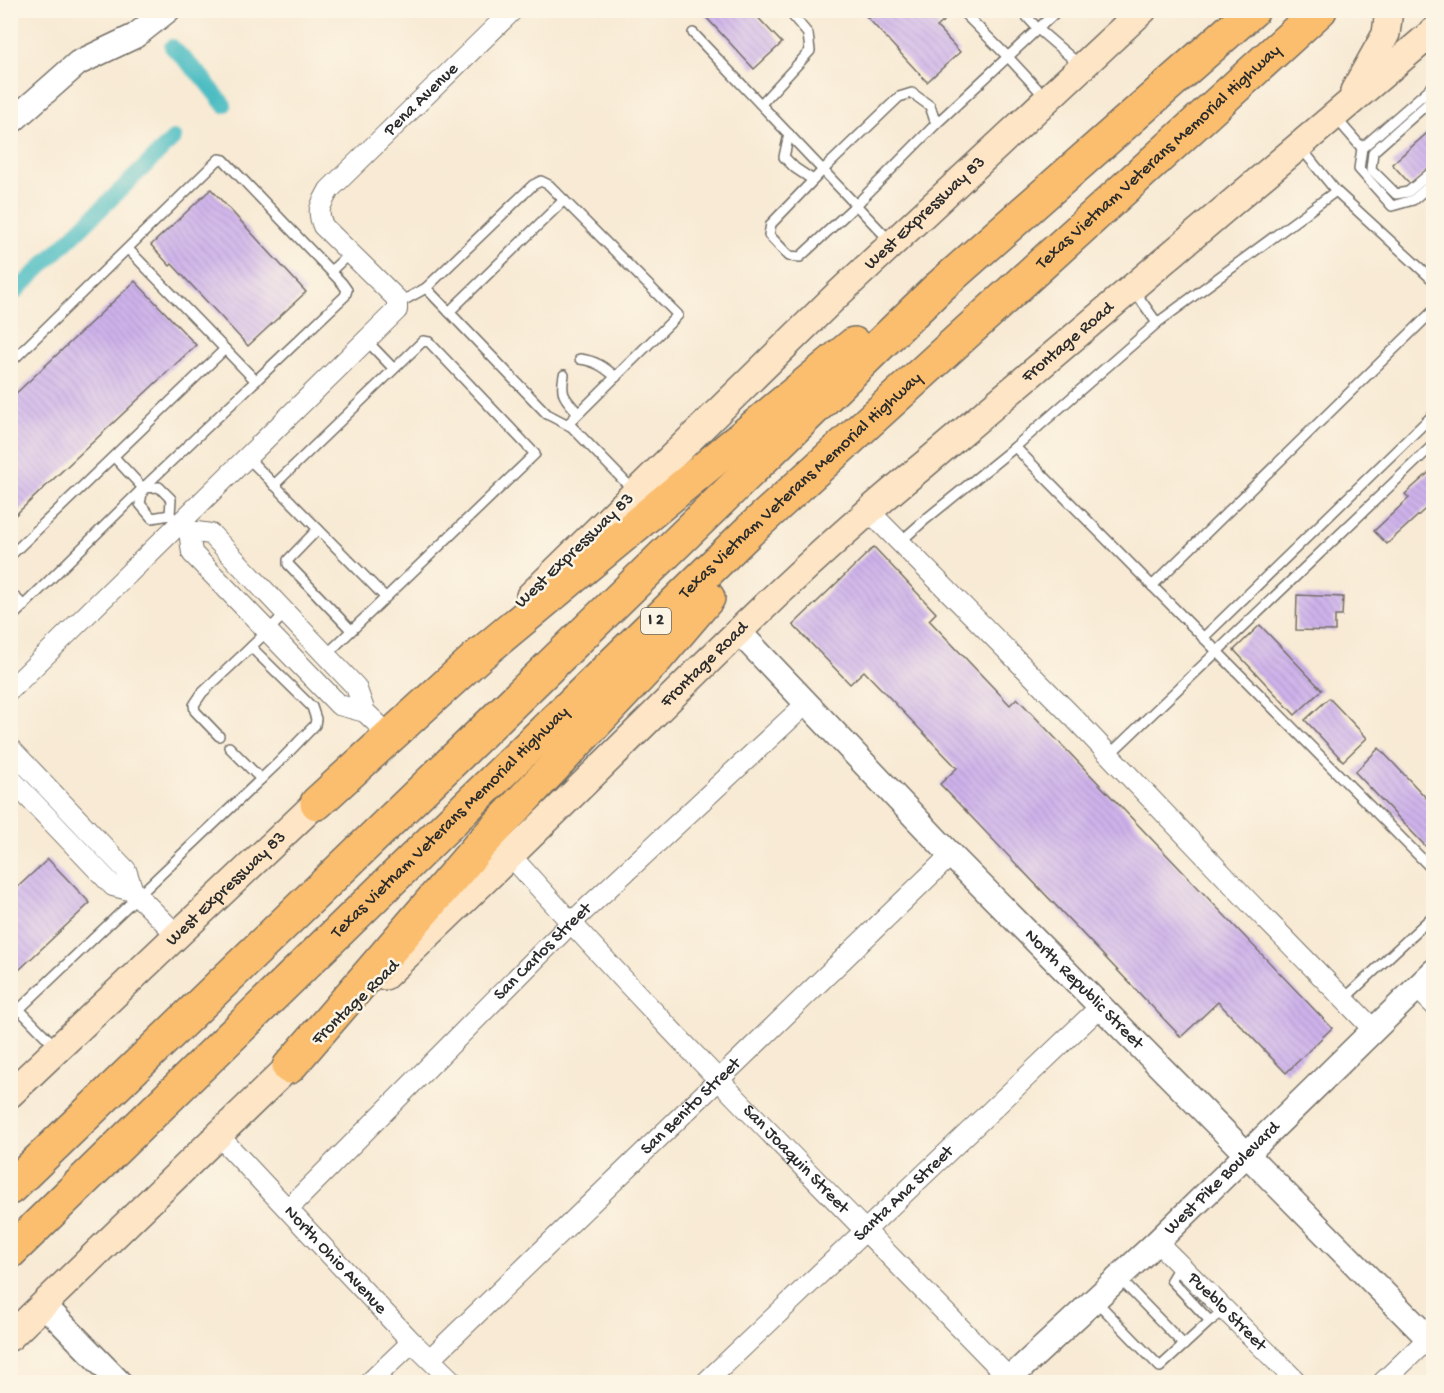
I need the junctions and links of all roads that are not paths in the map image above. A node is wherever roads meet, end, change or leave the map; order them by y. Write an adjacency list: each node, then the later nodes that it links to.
1 (168, 10): 22 (street)
2 (513, 10): 36 (street, Pena Avenue)
3 (788, 10): 20 (lane)
4 (961, 10): 15 (lane)
5 (1022, 10): 11 (lane)
6 (1058, 10): 11 (lane)
7 (1143, 10): 16 (main road, West Expressway 83)
8 (1252, 10): 14 (highway, I 2)
9 (1320, 10): 60 (highway, Texas Vietnam Veterans Memorial Highway / I 2)
10 (1389, 10): 21 (main road)
11 (1038, 29): 15 (lane); 16 (lane)
12 (1434, 31): 21 (main road, Frontage Road)
13 (693, 33): 20 (lane)
14 (1204, 54): 94 (highway); 116 (highway, I 2)
15 (1008, 57): 19 (lane); 23 (lane)
16 (1082, 67): 19 (main road, West Expressway 83)
17 (1434, 85): 26 (lane)
18 (1434, 98): 28 (lane)
19 (1048, 99): 34 (main road, West Expressway 83)
20 (760, 104): 24 (lane)
21 (1339, 111): 25 (main road, Frontage Road); 26 (lane)
22 (10, 123)
23 (936, 124): 27 (lane); 33 (lane)
24 (789, 134): 27 (lane); 29 (lane)
25 (1299, 145): 31 (lane); 40 (main road, Frontage Road)
26 (1362, 148): 30 (lane)
27 (823, 170): 29 (lane); 33 (lane)
28 (1434, 170)
29 (813, 180): 33 (lane)
30 (1434, 182)
31 (1336, 191): 38 (lane); 44 (lane)
32 (564, 200): 39 (lane); 43 (lane); 51 (lane)
33 (856, 205): 34 (lane)
34 (893, 244): 63 (main road, West Expressway 83)
35 (128, 249): 37 (lane); 46 (lane); 48 (lane)
36 (350, 253): 37 (lane); 41 (street)
37 (331, 271): 52 (lane)
38 (1434, 281)
39 (426, 288): 41 (lane); 43 (lane)
40 (1132, 288): 44 (lane); 65 (main road, Frontage Road)
41 (397, 304): 45 (street)
42 (1434, 310): 71 (lane)
43 (449, 312): 55 (lane)
44 (1157, 323): 57 (lane)
45 (366, 340): 49 (lane); 59 (street)
46 (225, 349): 52 (lane); 58 (lane)
47 (580, 359): 51 (lane)
48 (10, 363)
49 (393, 368): 61 (lane); 73 (lane)
50 (564, 375): 53 (lane)
51 (616, 377): 53 (lane)
52 (256, 381): 62 (lane)
53 (578, 414): 55 (lane)
54 (1434, 414): 64 (lane)
55 (567, 424): 63 (lane)
56 (1434, 444): 66 (lane)
57 (1015, 447): 69 (lane); 71 (lane)
58 (114, 457): 62 (lane); 70 (lane)
59 (247, 457): 61 (lane); 67 (street)
60 (829, 458): 111 (highway); 120 (highway, Texas Vietnam Veterans Memorial Highway / I 2)
61 (274, 485): 68 (lane)
62 (143, 488): 67 (lane); 67 (lane); 74 (lane)
63 (635, 492): 87 (main road, West Expressway 83)
64 (1341, 504): 66 (lane); 80 (lane)
65 (868, 510): 69 (street); 79 (main road, Frontage Road)
66 (1356, 519): 82 (lane)
67 (180, 523): 75 (street); 78 (street); 84 (street)
68 (318, 529): 73 (lane); 77 (lane)
69 (900, 542): 91 (street)
70 (10, 556)
71 (1152, 586): 80 (lane)
72 (10, 592): 74 (lane)
73 (385, 597): 77 (lane)
74 (24, 606): 76 (lane)
75 (286, 613): 78 (lane); 83 (street)
76 (10, 620)
77 (351, 630): 83 (lane)
78 (268, 631): 81 (lane); 86 (street)
79 (738, 631): 85 (street, North Republic Street); 96 (main road, Frontage Road)
80 (1203, 638): 82 (lane)
81 (251, 647): 88 (lane); 93 (lane)
82 (1217, 651): 91 (lane); 97 (lane)
83 (326, 655): 86 (street)
84 (10, 690)
85 (806, 704): 95 (street, North Republic Street); 100 (street, San Carlos Street)
86 (365, 712): 87 (street)
87 (387, 735): 94 (main road, West Expressway 83)
88 (219, 736)
89 (229, 747): 93 (lane)
90 (10, 748): 98 (street)
91 (1109, 755): 103 (street)
92 (10, 778): 98 (street)
93 (261, 779): 98 (lane)
94 (317, 803): 101 (main road, West Expressway 83)
95 (951, 855): 106 (street, North Republic Street); 112 (street, San Benito Street)
96 (511, 856): 100 (street, San Joaquin Street); 111 (main road, Frontage Road)
97 (1434, 871)
98 (136, 893): 101 (street); 107 (lane)
99 (1434, 915): 103 (lane)
100 (570, 923): 112 (street, San Joaquin Street); 117 (street, San Carlos Street)
101 (178, 936): 110 (main road, West Expressway 83)
102 (1425, 979): 105 (street); 109 (street, West Pike Boulevard)
103 (1344, 999): 109 (street)
104 (10, 1000): 107 (lane)
105 (1434, 1005)
106 (1101, 1006): 115 (street, North Republic Street); 118 (street, Santa Ana Street)
107 (20, 1010): 108 (lane); 110 (lane)
108 (10, 1018)
109 (1373, 1029): 115 (street, West Pike Boulevard)
110 (58, 1049): 113 (main road, West Expressway 83)
111 (289, 1067): 114 (main road, Frontage Road)
112 (720, 1080): 118 (street, San Joaquin Street); 129 (street, San Benito Street)
113 (10, 1094)
114 (219, 1136): 117 (street, North Ohio Avenue); 123 (main road, Frontage Road)
115 (1246, 1154): 119 (street, West Pike Boulevard); 126 (street, North Republic Street)
116 (10, 1188)
117 (288, 1209): 127 (street, North Ohio Avenue)
118 (865, 1230): 130 (street, San Joaquin Street); 134 (street, Santa Ana Street)
119 (1157, 1242): 121 (street, West Pike Boulevard); 124 (street, Pueblo Street)
120 (10, 1252)
121 (1119, 1278): 122 (street, West Pike Boulevard); 128 (lane)
122 (1095, 1299): 128 (lane); 130 (street, West Pike Boulevard)
123 (44, 1305): 125 (main road, Frontage Road); 131 (street)
124 (1217, 1315): 128 (lane); 135 (street, Pueblo Street)
125 (10, 1337)
126 (1432, 1338): 136 (street)
127 (412, 1342): 129 (street, North Ohio Avenue); 132 (street)
128 (1184, 1345)
129 (430, 1359): 133 (street, North Ohio Avenue)
130 (1008, 1381)
131 (119, 1383)
132 (369, 1383)
133 (453, 1383)
134 (706, 1383)
135 (1297, 1383)
136 (1383, 1383)

